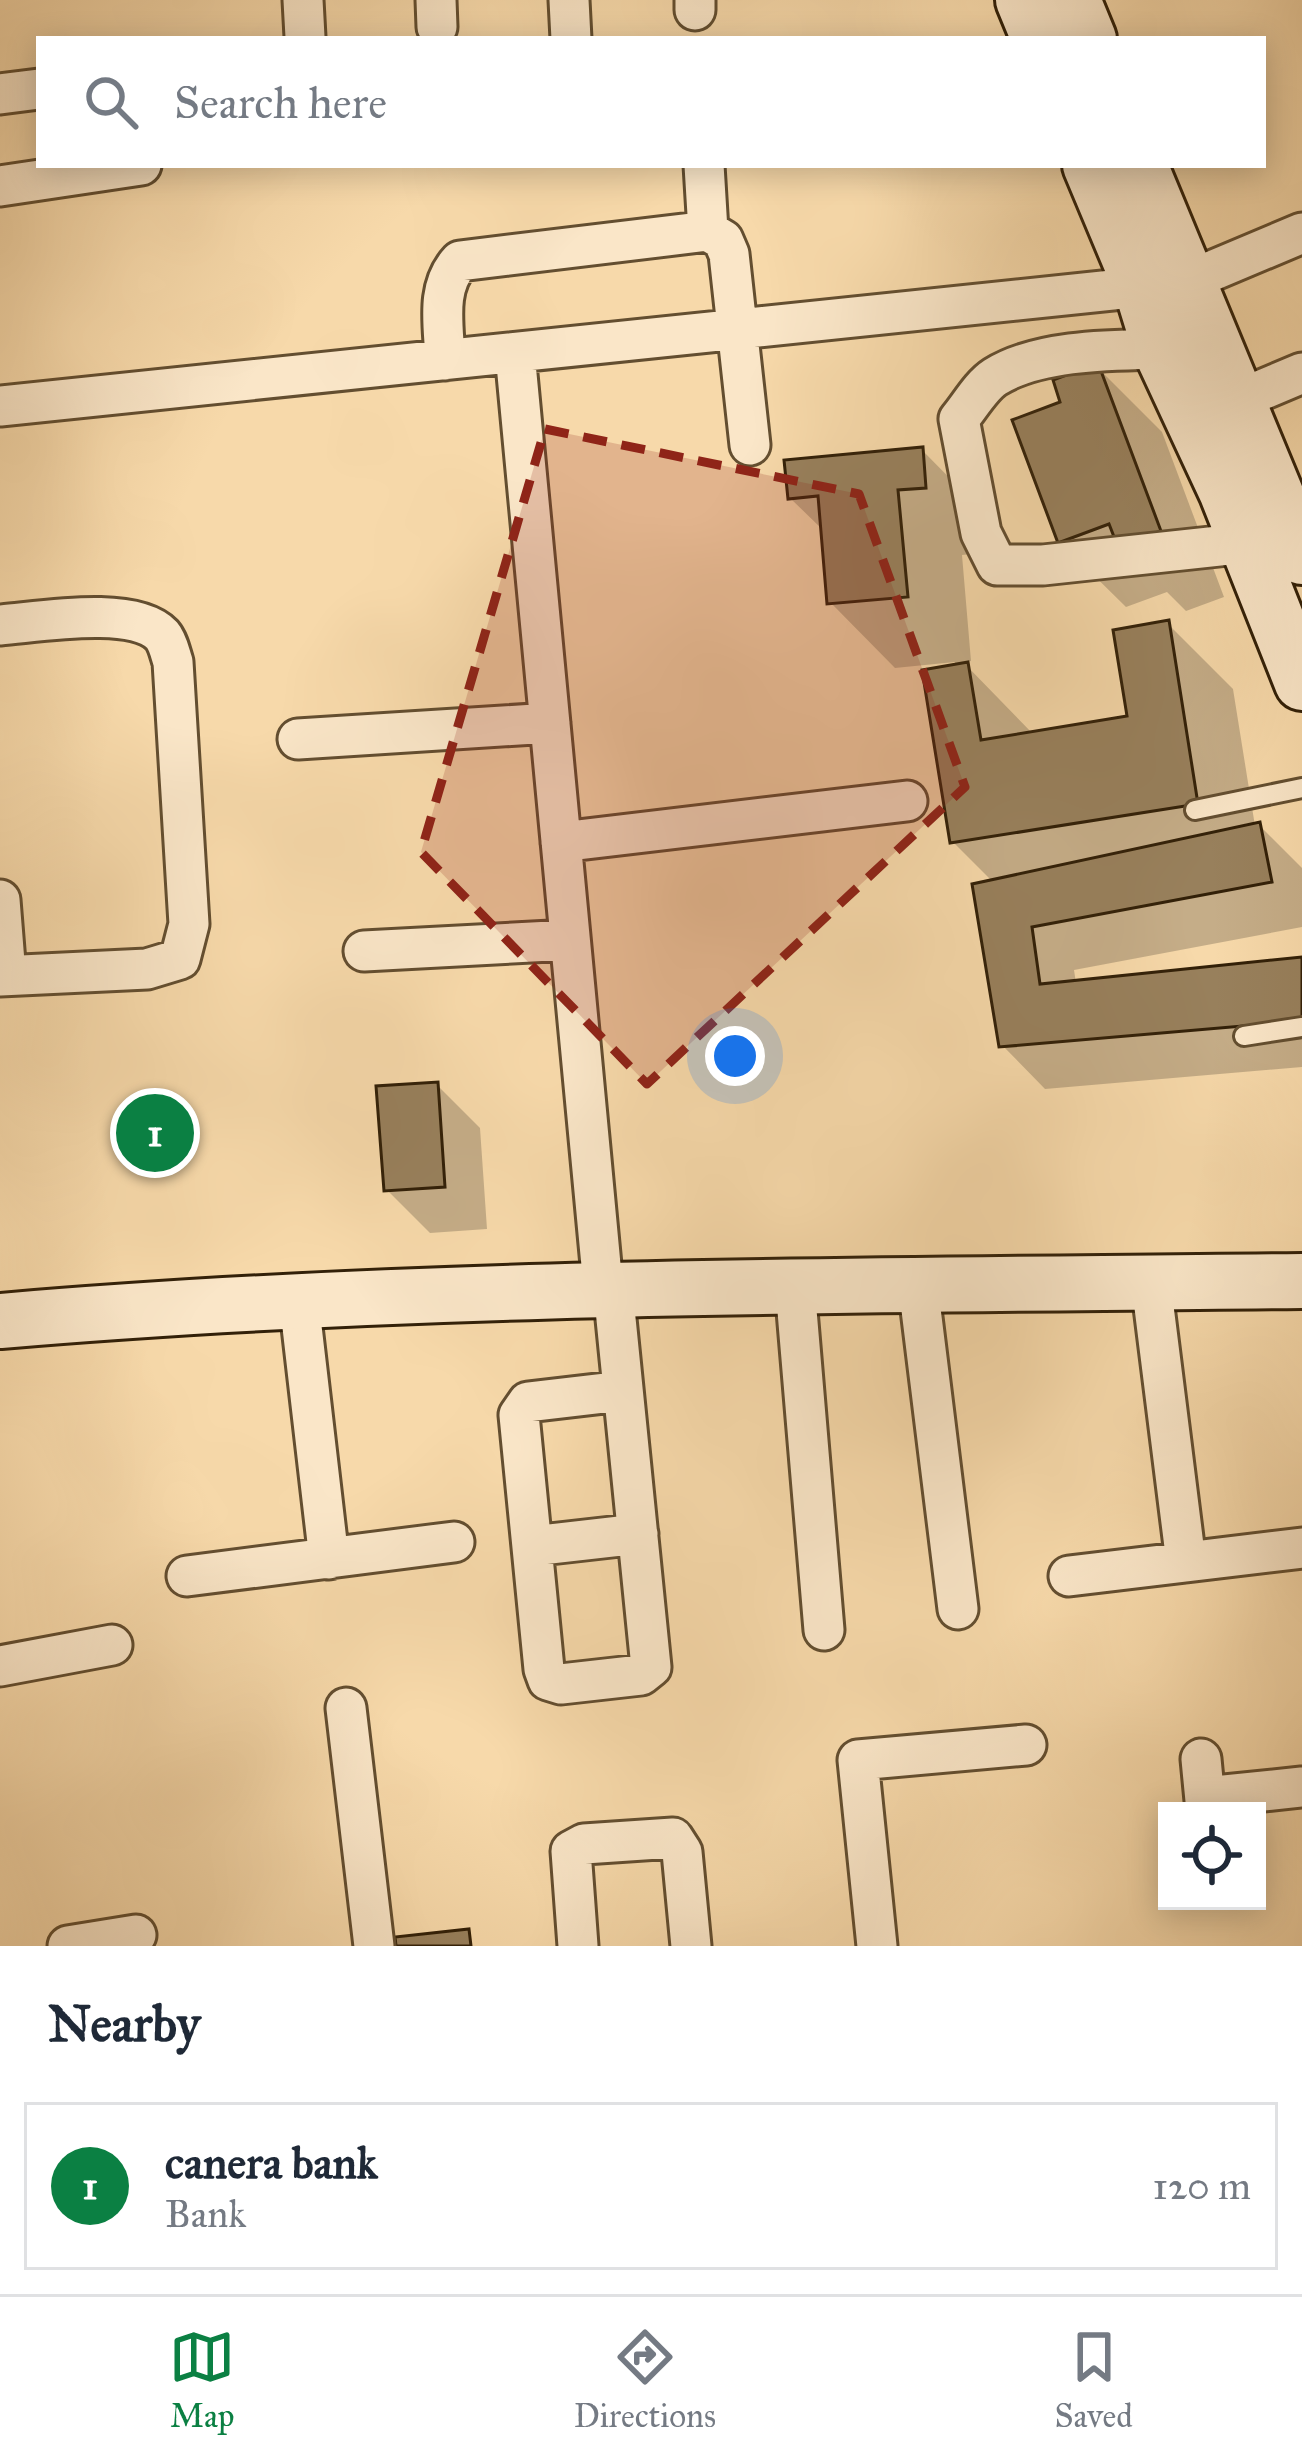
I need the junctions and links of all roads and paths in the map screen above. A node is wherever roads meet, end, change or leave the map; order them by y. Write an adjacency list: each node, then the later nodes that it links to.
1 (569, 0): 4 (street)
2 (1023, 0): 5 (main road)
3 (1073, 0): 6 (main road)
4 (571, 36)
5 (1038, 36)
6 (1088, 36)
7 (36, 88): 8 (street)
8 (0, 94)
9 (121, 168): 13 (street)
10 (704, 168): 14 (street)
11 (1092, 168): 16 (main road)
12 (1141, 168): 16 (main road)
13 (0, 186)
14 (708, 231): 17 (street); 20 (street)
15 (1302, 232): 16 (street)
16 (1165, 284): 17 (street); 18 (main road); 22 (main road)
17 (738, 330): 19 (street); 24 (street)
18 (1160, 349): 25 (main road); 25 (street)
19 (515, 353): 20 (street); 28 (street)
20 (445, 360): 23 (street)
21 (1302, 374): 22 (street)
22 (1238, 400): 25 (main road)
23 (0, 406)
24 (750, 445)
25 (1285, 537): 27 (main road)
26 (0, 625): 37 (street)
27 (1302, 683)
28 (550, 723): 29 (street); 33 (street)
29 (298, 739)
30 (1302, 788): 32 (lane)
31 (907, 801): 33 (street)
32 (1195, 810)
33 (561, 842): 35 (street)
34 (0, 900): 37 (street)
35 (570, 940): 36 (street); 41 (street)
36 (364, 950)
37 (3, 975)
38 (1302, 1028): 39 (lane)
39 (1244, 1036)
40 (1302, 1250): 41 (main road)
41 (607, 1277): 45 (main road); 46 (main road); 47 (main road); 49 (street)
42 (1302, 1281): 43 (main road)
43 (1151, 1283): 44 (main road); 55 (street)
44 (918, 1285): 45 (main road); 58 (street)
45 (795, 1287): 59 (street)
46 (0, 1294)
47 (299, 1301): 48 (main road); 54 (street)
48 (0, 1321)
49 (622, 1391): 50 (street); 52 (street)
50 (638, 1534): 52 (street); 52 (street)
51 (454, 1542): 54 (street)
52 (532, 1546)
53 (1302, 1548): 55 (street)
54 (329, 1558): 56 (street)
55 (1186, 1562): 57 (street)
56 (187, 1576)
57 (1069, 1576)
58 (958, 1609)
59 (824, 1630)
60 (112, 1645): 61 (street)
61 (0, 1666)
62 (346, 1708): 68 (street)
63 (1027, 1745): 71 (street)
64 (1302, 1787): 65 (street)
65 (1204, 1789)
66 (136, 1935): 67 (street)
67 (68, 1946)
68 (374, 1946)
69 (578, 1946): 70 (street)
70 (691, 1946)
71 (877, 1946)

